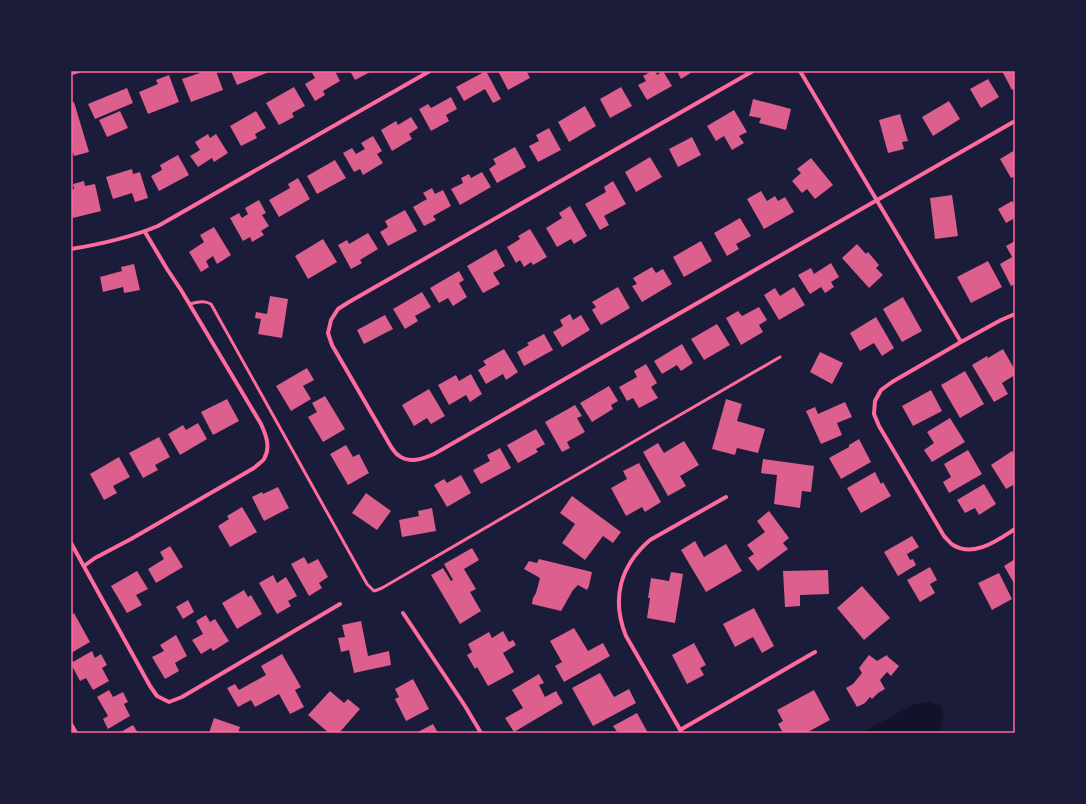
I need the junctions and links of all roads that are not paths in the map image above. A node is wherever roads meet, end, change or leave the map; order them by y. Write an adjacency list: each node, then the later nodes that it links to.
1 (79, 71): 5 (street)
2 (430, 71): 8 (street)
3 (753, 71): 7 (street)
4 (800, 71): 7 (street)
5 (71, 73)
6 (1015, 121): 7 (street)
7 (877, 200): 12 (street)
8 (145, 232): 9 (street); 10 (street)
9 (71, 249)
10 (190, 304): 13 (lane); 17 (street)
11 (1015, 314): 12 (street)
12 (961, 342): 15 (street)
13 (780, 357)
14 (726, 497): 22 (street)
15 (1015, 529)
16 (71, 543): 17 (street)
17 (84, 566): 18 (street)
18 (340, 604)
19 (403, 613): 24 (street)
20 (815, 652): 22 (street)
21 (71, 724): 23 (street)
22 (681, 731)
23 (76, 733)
24 (482, 733)

